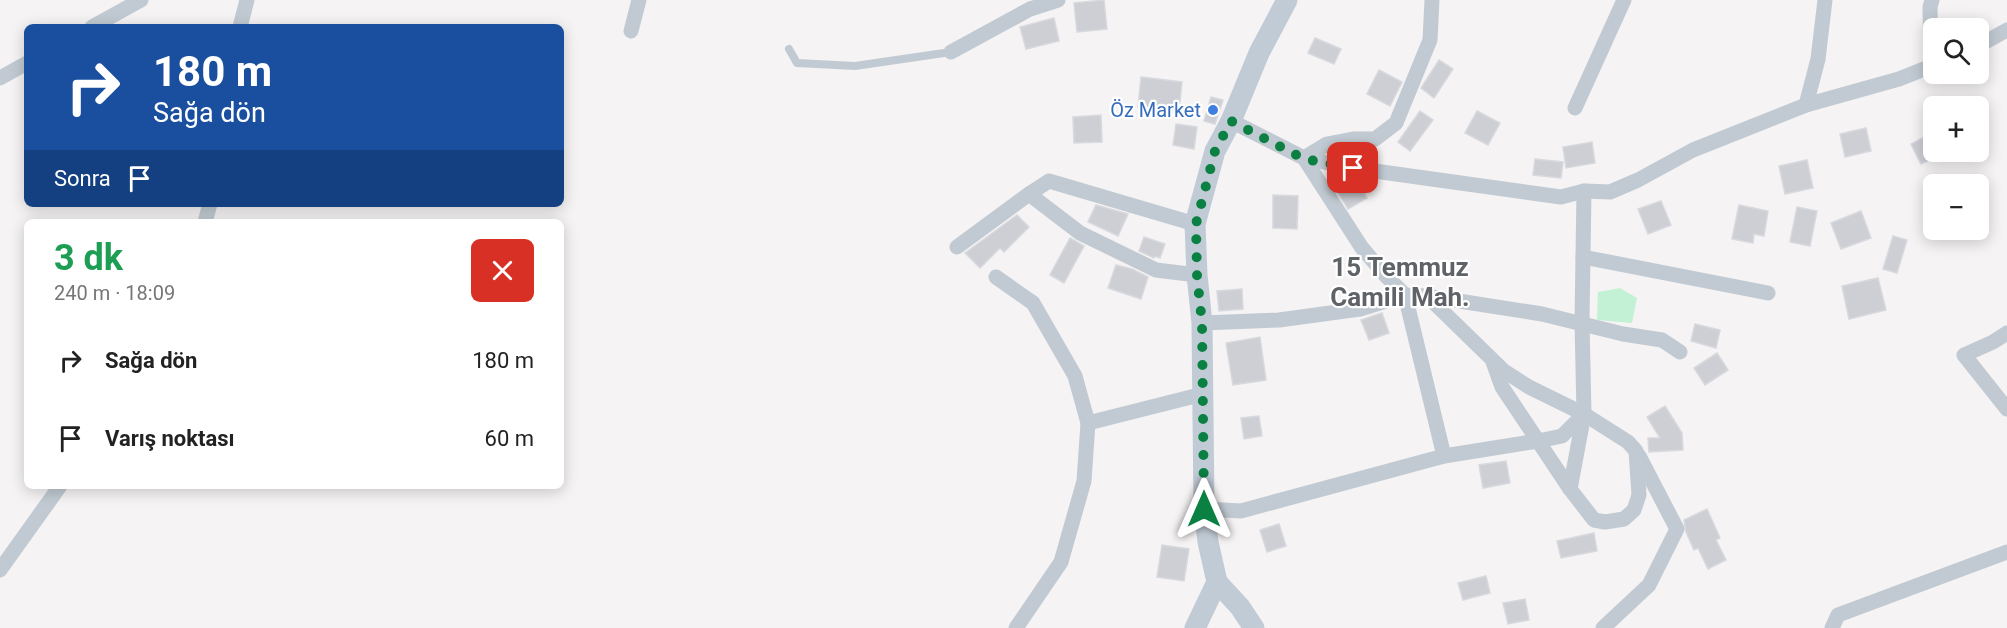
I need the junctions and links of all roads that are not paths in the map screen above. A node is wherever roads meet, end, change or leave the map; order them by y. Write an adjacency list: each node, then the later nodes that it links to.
1 (141, 0): 11 (street)
2 (247, 0): 12 (street)
3 (639, 0): 13 (street)
4 (1058, 0): 15 (street)
5 (1287, 0): 21 (street)
6 (1432, 0): 22 (street)
7 (1624, 0): 20 (street)
8 (1825, 0): 19 (street)
9 (1932, 0): 10 (street)
10 (1932, 18)
11 (97, 24)
12 (241, 24)
13 (631, 31)
14 (789, 50): 15 (lane)
15 (951, 52)
16 (24, 65): 18 (street)
17 (1923, 70): 19 (street)
18 (0, 78)
19 (1806, 105): 23 (street)
20 (1575, 108)
21 (1231, 121): 22 (street); 25 (street)
22 (1304, 159): 23 (street); 31 (street)
23 (1584, 191): 27 (street)
24 (1029, 194): 25 (street); 26 (street); 28 (street)
25 (1196, 224): 28 (street)
26 (957, 247)
27 (1583, 257): 30 (street); 33 (street)
28 (1197, 275): 34 (street)
29 (996, 277): 41 (street)
30 (1768, 293)
31 (1405, 295): 32 (street); 34 (street); 44 (street)
32 (1427, 297): 33 (street); 37 (street)
33 (1582, 322): 36 (street); 40 (street)
34 (1202, 323): 38 (street)
35 (2007, 333): 39 (street)
36 (1680, 352)
37 (1493, 362): 40 (street); 42 (street)
38 (1203, 394): 41 (street); 47 (street)
39 (2007, 409)
40 (1584, 414): 42 (street); 43 (street); 46 (street)
41 (1088, 423): 51 (street)
42 (1538, 441): 44 (street); 46 (street)
43 (1636, 451): 46 (street); 54 (street)
44 (1444, 456): 47 (street)
45 (58, 489): 49 (street)
46 (1570, 489)
47 (1204, 509): 50 (street)
48 (2007, 552): 55 (street)
49 (0, 570)
50 (1217, 582): 52 (street); 53 (street)
51 (1016, 628)
52 (1195, 628)
53 (1254, 628)
54 (1603, 628)
55 (1832, 628)

